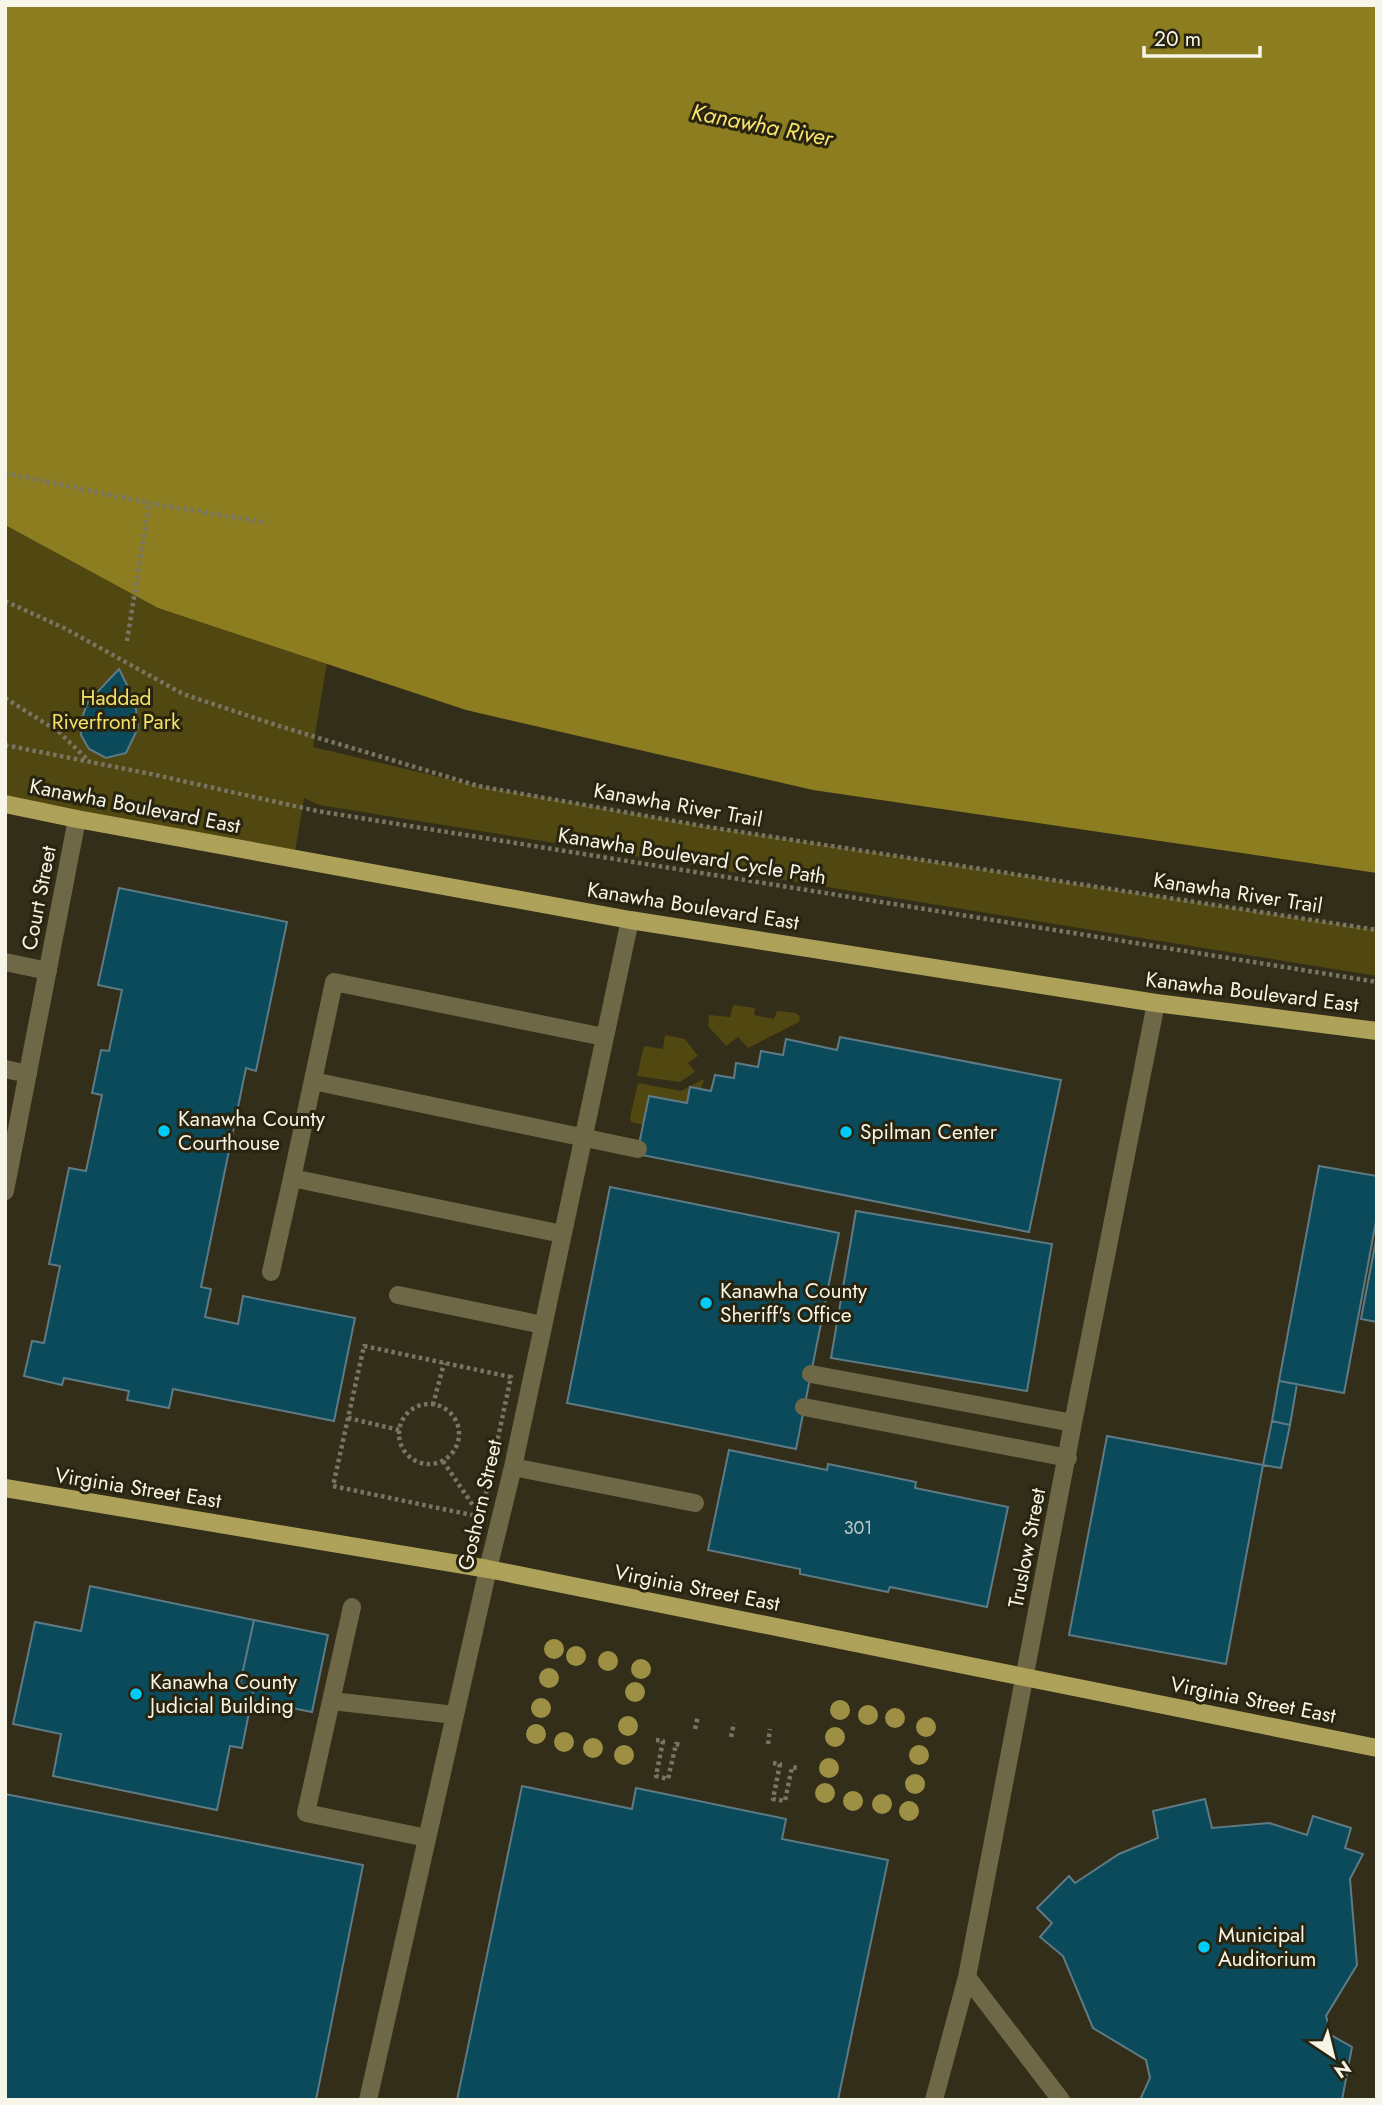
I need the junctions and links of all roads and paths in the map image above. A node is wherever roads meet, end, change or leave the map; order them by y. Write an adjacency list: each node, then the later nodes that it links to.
1 (5, 473): 2 (path)
2 (149, 503): 3 (path); 5 (path)
3 (263, 522)
4 (5, 601): 12 (path, Kanawha River Trail)
5 (127, 641)
6 (5, 698): 8 (path)
7 (5, 745): 8 (path, Kanawha Boulevard Cycle Path)
8 (90, 762): 15 (path, Kanawha Boulevard Cycle Path)
9 (5, 804): 10 (main road, Kanawha Boulevard East)
10 (77, 819): 11 (main road, Kanawha Boulevard East); 14 (street, Court Street)
11 (630, 920): 16 (main road, Kanawha Boulevard East); 18 (street, Goshorn Street)
12 (1377, 930)
13 (5, 962): 14 (street)
14 (48, 971): 20 (street, Court Street)
15 (1377, 982)
16 (1156, 1003): 17 (main road, Kanawha Boulevard East); 35 (street, Truslow Street)
17 (1377, 1031)
18 (604, 1037): 21 (street); 22 (street, Goshorn Street)
19 (5, 1069): 20 (street)
20 (27, 1074): 25 (street, Court Street)
21 (313, 1081): 22 (street); 24 (street)
22 (583, 1138): 23 (street); 26 (street, Goshorn Street)
23 (638, 1149)
24 (292, 1178): 26 (street); 27 (street)
25 (5, 1191)
26 (562, 1234): 29 (street, Goshorn Street)
27 (271, 1272)
28 (398, 1295): 29 (street)
29 (543, 1325): 39 (street, Goshorn Street)
30 (444, 1363): 32 (path); 34 (path); 42 (path)
31 (811, 1374): 35 (street)
32 (433, 1405): 36 (path); 38 (path)
33 (804, 1407): 37 (street)
34 (348, 1418): 36 (path); 42 (path)
35 (1073, 1423): 37 (street, Truslow Street)
36 (399, 1430): 38 (path)
37 (1068, 1458): 45 (street, Truslow Street)
38 (443, 1461): 42 (path)
39 (513, 1467): 41 (street); 43 (street, Goshorn Street)
40 (5, 1489): 43 (main road, Virginia Street East)
41 (695, 1503)
42 (481, 1517)
43 (488, 1569): 45 (main road, Virginia Street East); 47 (street, Goshorn Street)
44 (352, 1607): 46 (street)
45 (1025, 1677): 56 (main road, Virginia Street East); 60 (street, Truslow Street)
46 (332, 1701): 47 (street); 59 (street)
47 (455, 1715): 59 (street, Goshorn Street)
48 (698, 1716): 51 (path)
49 (734, 1723): 52 (path)
50 (770, 1728): 54 (path)
51 (695, 1730)
52 (731, 1737)
53 (656, 1740): 55 (path)
54 (768, 1744)
55 (681, 1745)
56 (1377, 1748)
57 (773, 1763): 58 (path)
58 (798, 1768)
59 (427, 1838): 61 (street, Goshorn Street)
60 (967, 1977): 62 (street, Truslow Street); 63 (street)
61 (368, 2100)
62 (934, 2100)
63 (1061, 2100)

